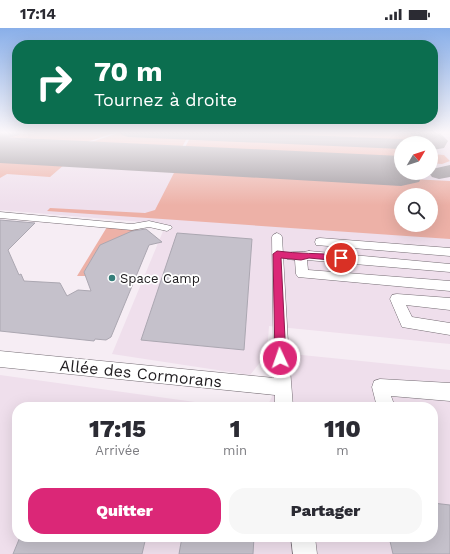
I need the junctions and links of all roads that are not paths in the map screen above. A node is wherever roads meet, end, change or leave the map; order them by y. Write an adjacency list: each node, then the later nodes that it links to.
1 (0, 215): 2 (street)
2 (167, 228)
3 (277, 237): 6 (street)
4 (320, 242): 5 (street)
5 (450, 252)
6 (277, 254): 7 (street); 13 (street)
7 (295, 256): 8 (street); 9 (street)
8 (450, 268)
9 (450, 286)
10 (450, 304): 11 (street)
11 (450, 329)
12 (0, 359): 13 (street, Allée des Cormorans)
13 (282, 388): 15 (street)
14 (450, 392): 16 (street)
15 (283, 402)
16 (384, 402)
17 (304, 542): 18 (street)
18 (305, 554)

